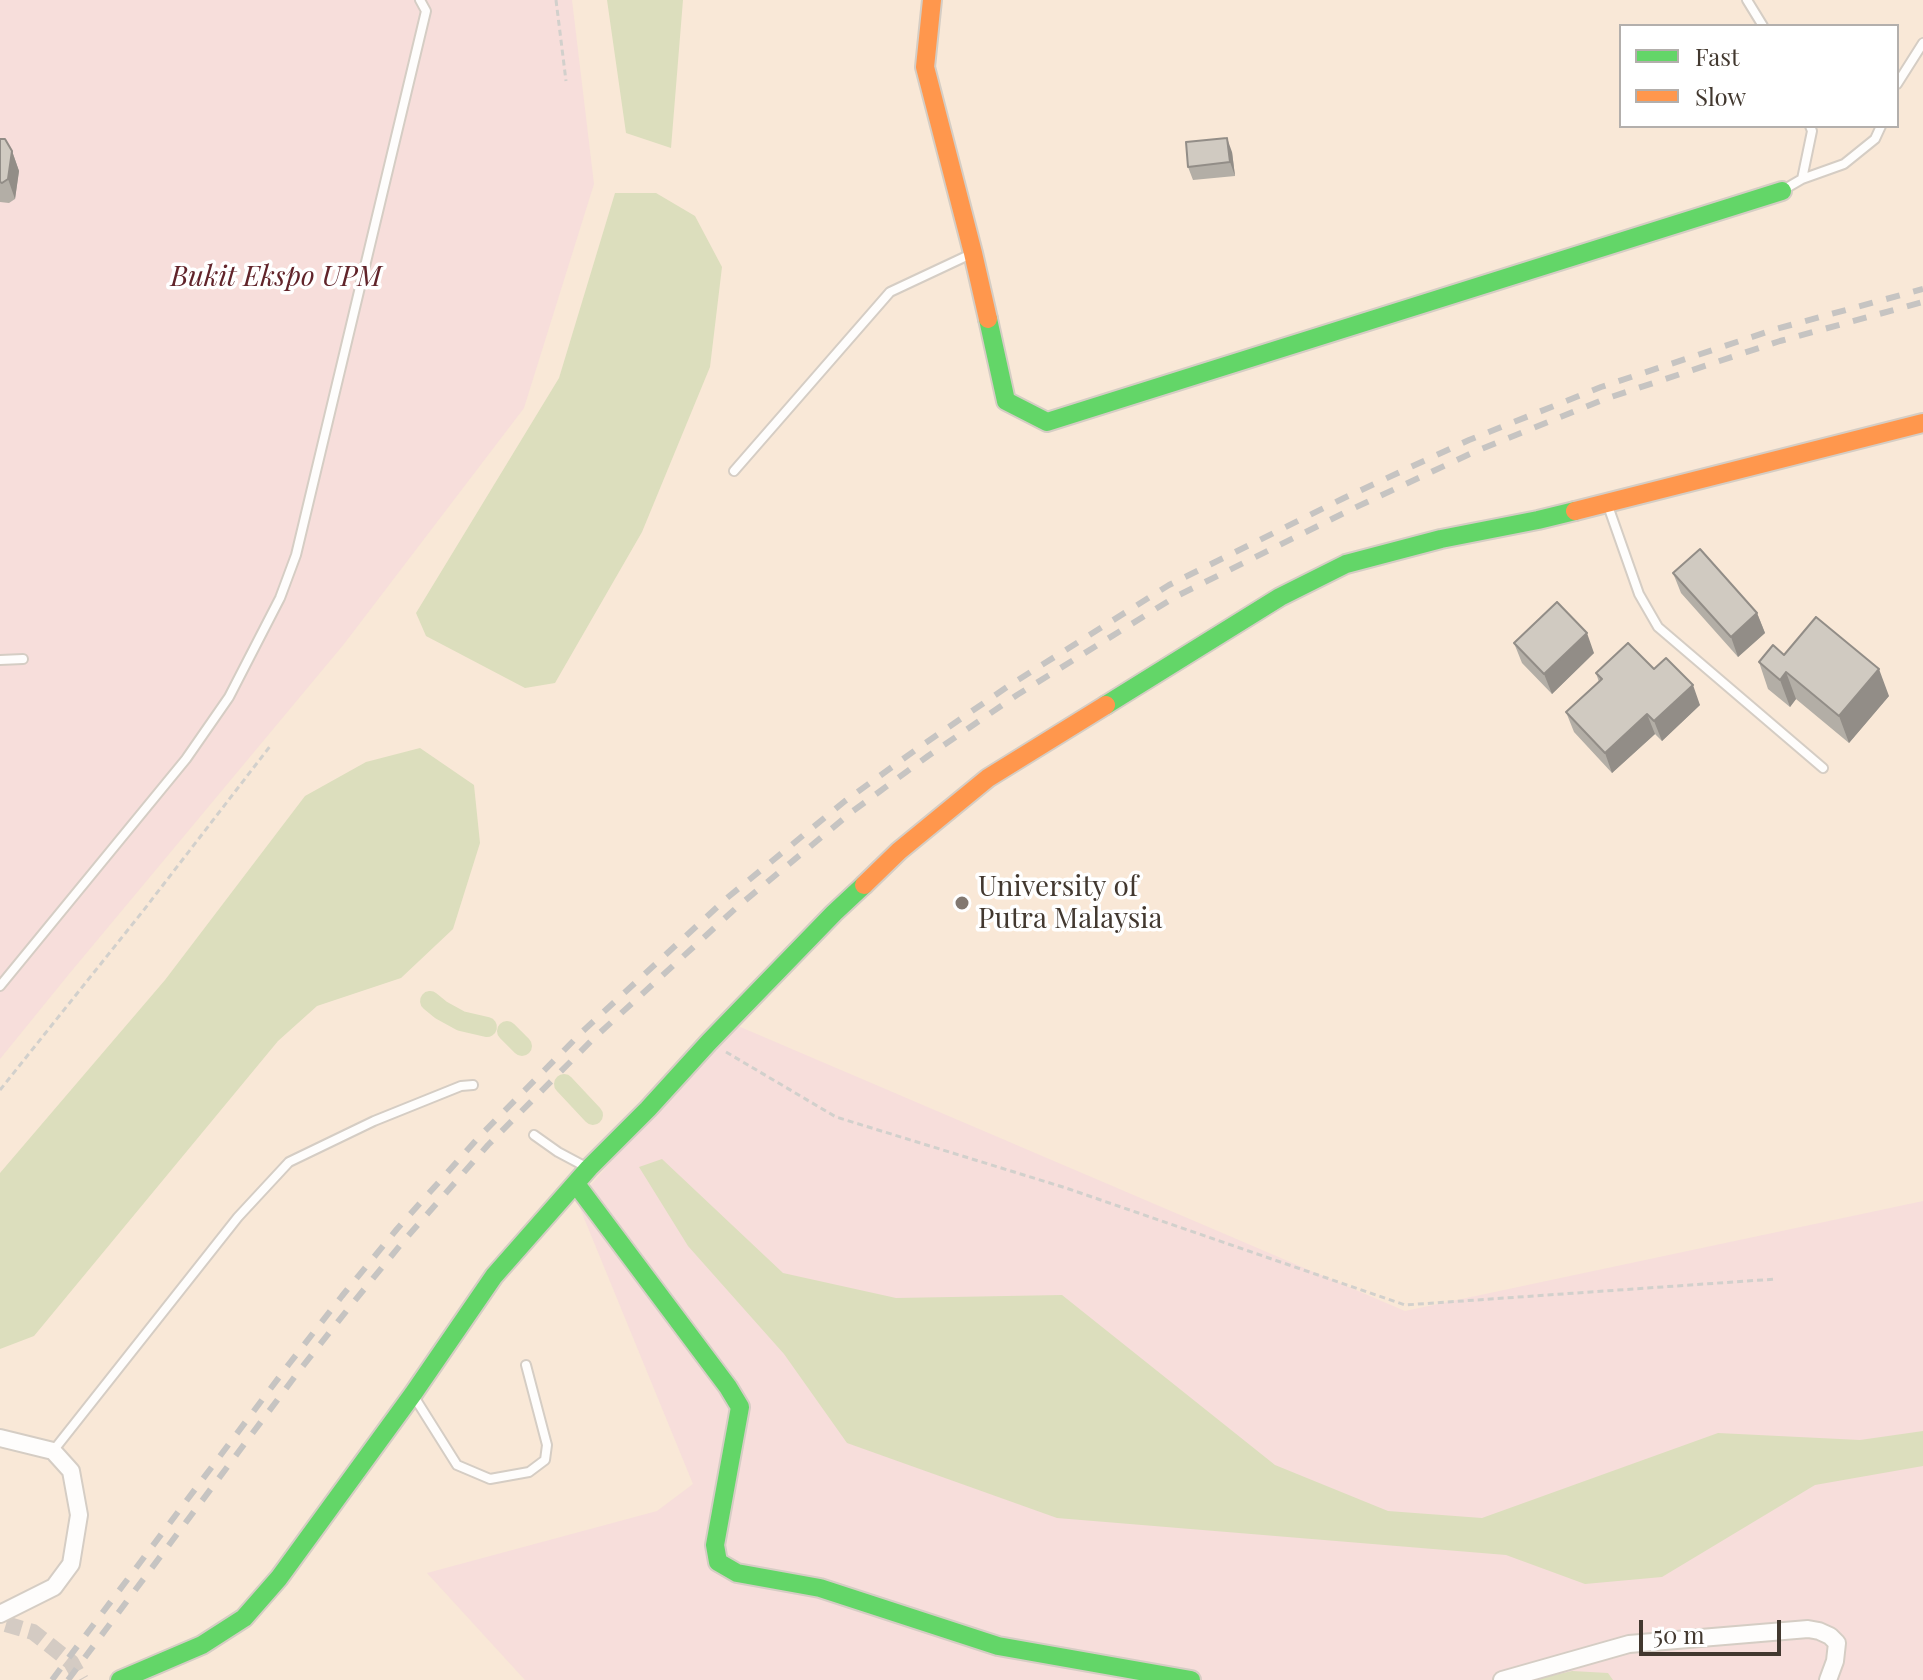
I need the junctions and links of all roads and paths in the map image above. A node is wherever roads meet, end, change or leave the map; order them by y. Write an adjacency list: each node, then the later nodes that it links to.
1 (420, 0): 21 (lane)
2 (556, 0): 7 (path)
3 (932, 0): 13 (street)
4 (1747, 0): 5 (lane)
5 (1762, 24)
6 (1923, 43): 8 (lane)
7 (566, 81)
8 (1899, 81)
9 (1811, 128): 11 (lane)
10 (1880, 128): 11 (lane)
11 (1802, 179): 12 (lane)
12 (1782, 191): 13 (street)
13 (973, 253): 15 (lane)
14 (1923, 423): 16 (street)
15 (734, 471)
16 (1607, 502): 20 (lane); 22 (street)
17 (23, 659): 18 (lane)
18 (0, 660)
19 (271, 745): 24 (path)
20 (1823, 768)
21 (0, 986)
22 (709, 1042): 26 (street); 28 (path)
23 (473, 1085): 32 (lane)
24 (0, 1090)
25 (534, 1135): 26 (lane)
26 (589, 1168): 27 (street)
27 (576, 1184): 30 (street); 35 (street)
28 (1776, 1279)
29 (526, 1365): 30 (lane)
30 (413, 1394): 34 (street)
31 (0, 1438): 32 (street)
32 (53, 1451): 33 (street)
33 (2, 1620)
34 (120, 1680)
35 (1191, 1680)
36 (1502, 1680): 37 (street)
37 (1828, 1680)

